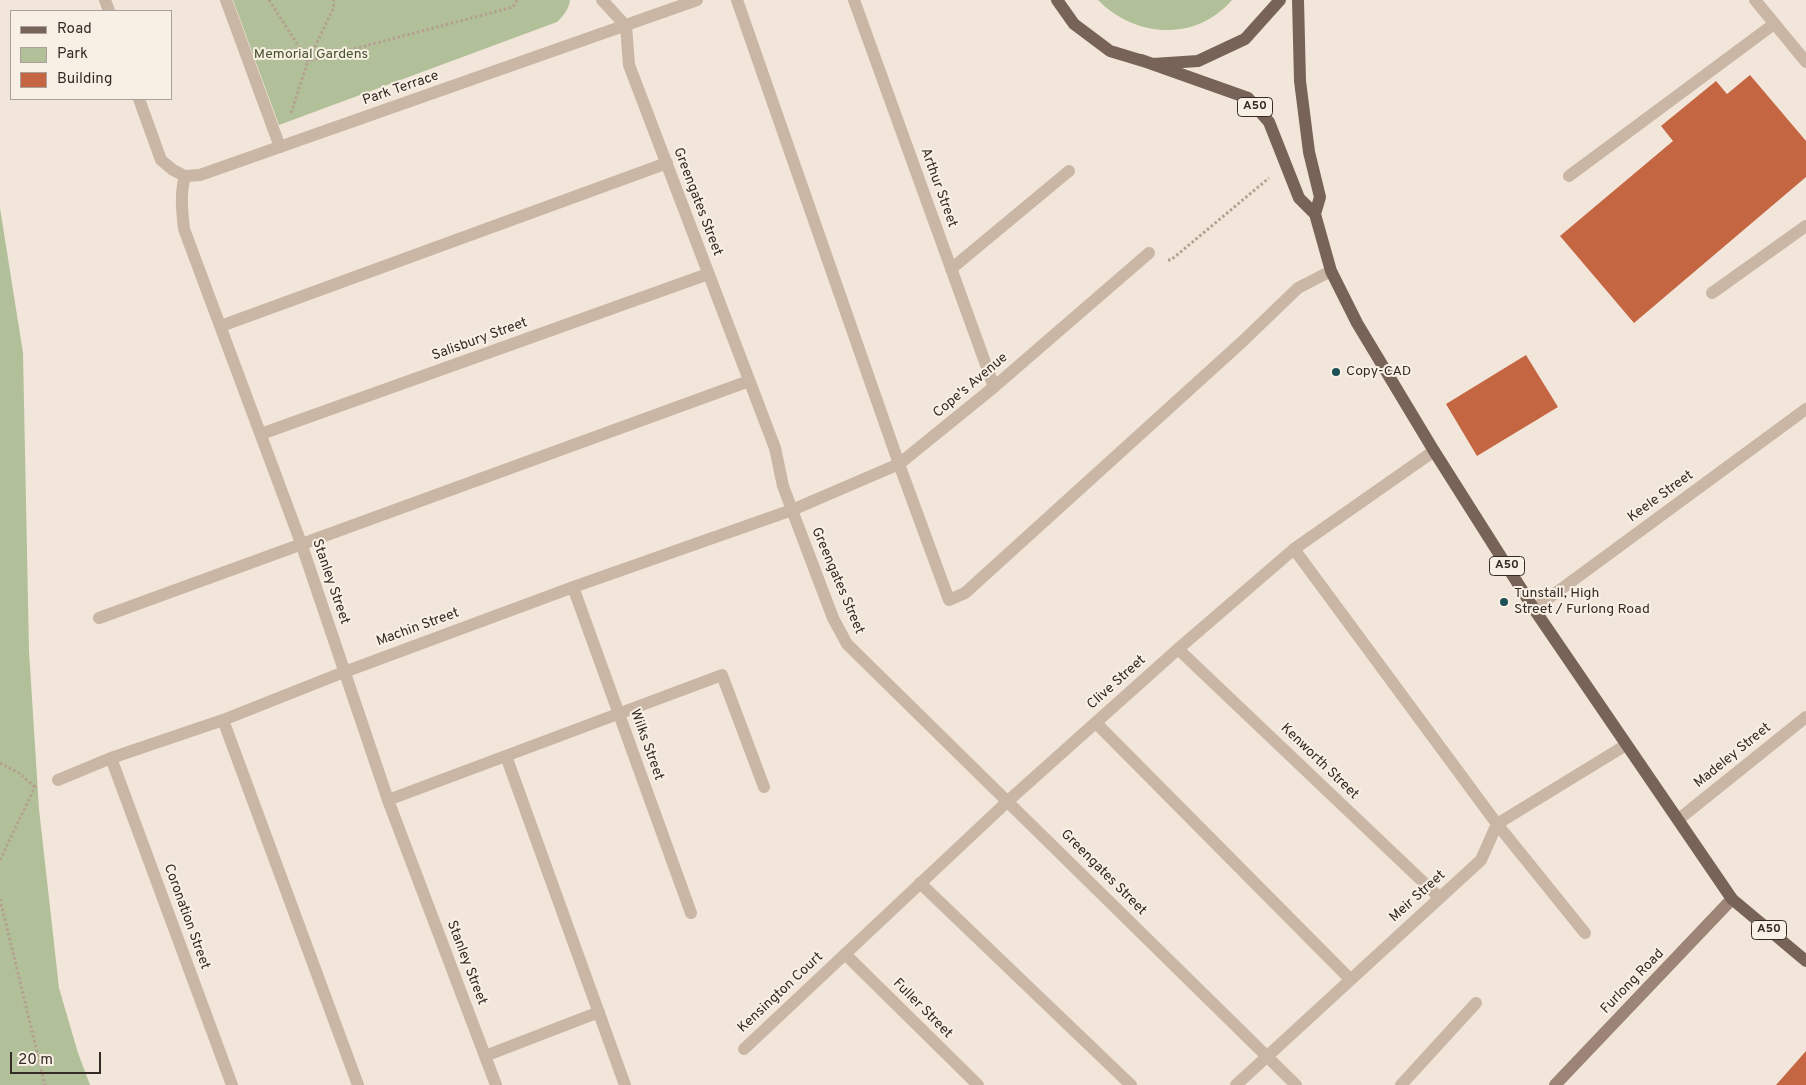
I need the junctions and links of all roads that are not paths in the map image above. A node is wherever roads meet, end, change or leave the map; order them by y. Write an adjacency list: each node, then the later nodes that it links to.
1 (226, 0): 15 (street)
2 (602, 0): 11 (street)
3 (697, 0): 11 (street, Park Terrace)
4 (737, 0): 33 (street)
5 (854, 0): 23 (street, Arthur Street)
6 (1057, 0): 12 (main road, A50)
7 (1280, 0): 12 (main road, A50)
8 (1298, 0): 20 (main road, A50)
9 (1755, 0): 10 (street)
10 (1774, 24): 13 (street); 19 (street)
11 (626, 26): 15 (street, Park Terrace); 16 (street, Greengates Street)
12 (1141, 60): 20 (main road, A50)
13 (1806, 62)
14 (139, 100): 18 (street)
15 (280, 147): 18 (street, Park Terrace)
16 (666, 163): 25 (street, Greengates Street); 27 (street)
17 (1069, 171): 23 (street)
18 (185, 176): 27 (street, Stanley Street)
19 (1569, 176)
20 (1315, 214): 24 (main road, A50)
21 (1806, 226): 26 (street)
22 (1149, 253): 29 (street, Cope's Avenue)
23 (951, 269): 29 (street, Arthur Street)
24 (1331, 271): 32 (main road, A50); 33 (street)
25 (708, 274): 28 (street, Greengates Street); 31 (street, Salisbury Street)
26 (1712, 293)
27 (221, 326): 31 (street, Stanley Street)
28 (749, 381): 34 (street, Greengates Street); 35 (street)
29 (994, 387): 33 (street, Cope's Avenue)
30 (1806, 409): 38 (street, Keele Street)
31 (261, 434): 35 (street, Stanley Street)
32 (1434, 451): 36 (street, Clive Street); 38 (main road, A50)
33 (899, 464): 34 (street, Cope's Avenue)
34 (792, 510): 37 (street, Machin Street); 52 (street, Greengates Street)
35 (301, 544): 39 (street); 41 (street, Stanley Street)
36 (1294, 549): 40 (street, Clive Street); 54 (street)
37 (573, 587): 41 (street, Machin Street); 42 (street, Wilks Street)
38 (1534, 608): 46 (main road, A50)
39 (100, 618)
40 (1178, 649): 45 (street, Clive Street); 56 (street, Kenworth Street)
41 (344, 672): 44 (street, Machin Street); 51 (street, Stanley Street)
42 (619, 714): 47 (street); 50 (street); 58 (street, Wilks Street)
43 (1806, 717): 53 (street, Madeley Street)
44 (223, 720): 48 (street, Machin Street); 69 (street)
45 (1096, 722): 52 (street, Clive Street); 62 (street)
46 (1626, 745): 53 (main road, A50); 54 (street)
47 (506, 756): 51 (street); 64 (street)
48 (112, 758): 49 (street, Machin Street); 68 (street, Coronation Street)
49 (58, 780)
50 (764, 787)
51 (388, 800): 66 (street, Stanley Street)
52 (1008, 801): 55 (street, Clive Street); 67 (street, Greengates Street)
53 (1678, 819): 57 (main road, A50)
54 (1497, 824): 56 (street, Meir Street); 59 (street)
55 (920, 883): 60 (street, Clive Street); 73 (street)
56 (1439, 897): 62 (street, Meir Street)
57 (1732, 899): 61 (main road, A50); 77 (street, Furlong Road)
58 (692, 913)
59 (1585, 933)
60 (842, 957): 65 (street, Kensington Court); 72 (street, Fuller Street)
61 (1806, 961)
62 (1350, 979): 67 (street, Meir Street)
63 (1476, 1003): 76 (street)
64 (599, 1012): 66 (street); 71 (street)
65 (744, 1049)
66 (486, 1056): 70 (street, Stanley Street)
67 (1266, 1056): 74 (street, Meir Street); 75 (street, Greengates Street)
68 (232, 1085)
69 (358, 1085)
70 (496, 1085)
71 (625, 1085)
72 (978, 1085)
73 (1131, 1085)
74 (1236, 1085)
75 (1296, 1085)
76 (1401, 1085)
77 (1555, 1085)

